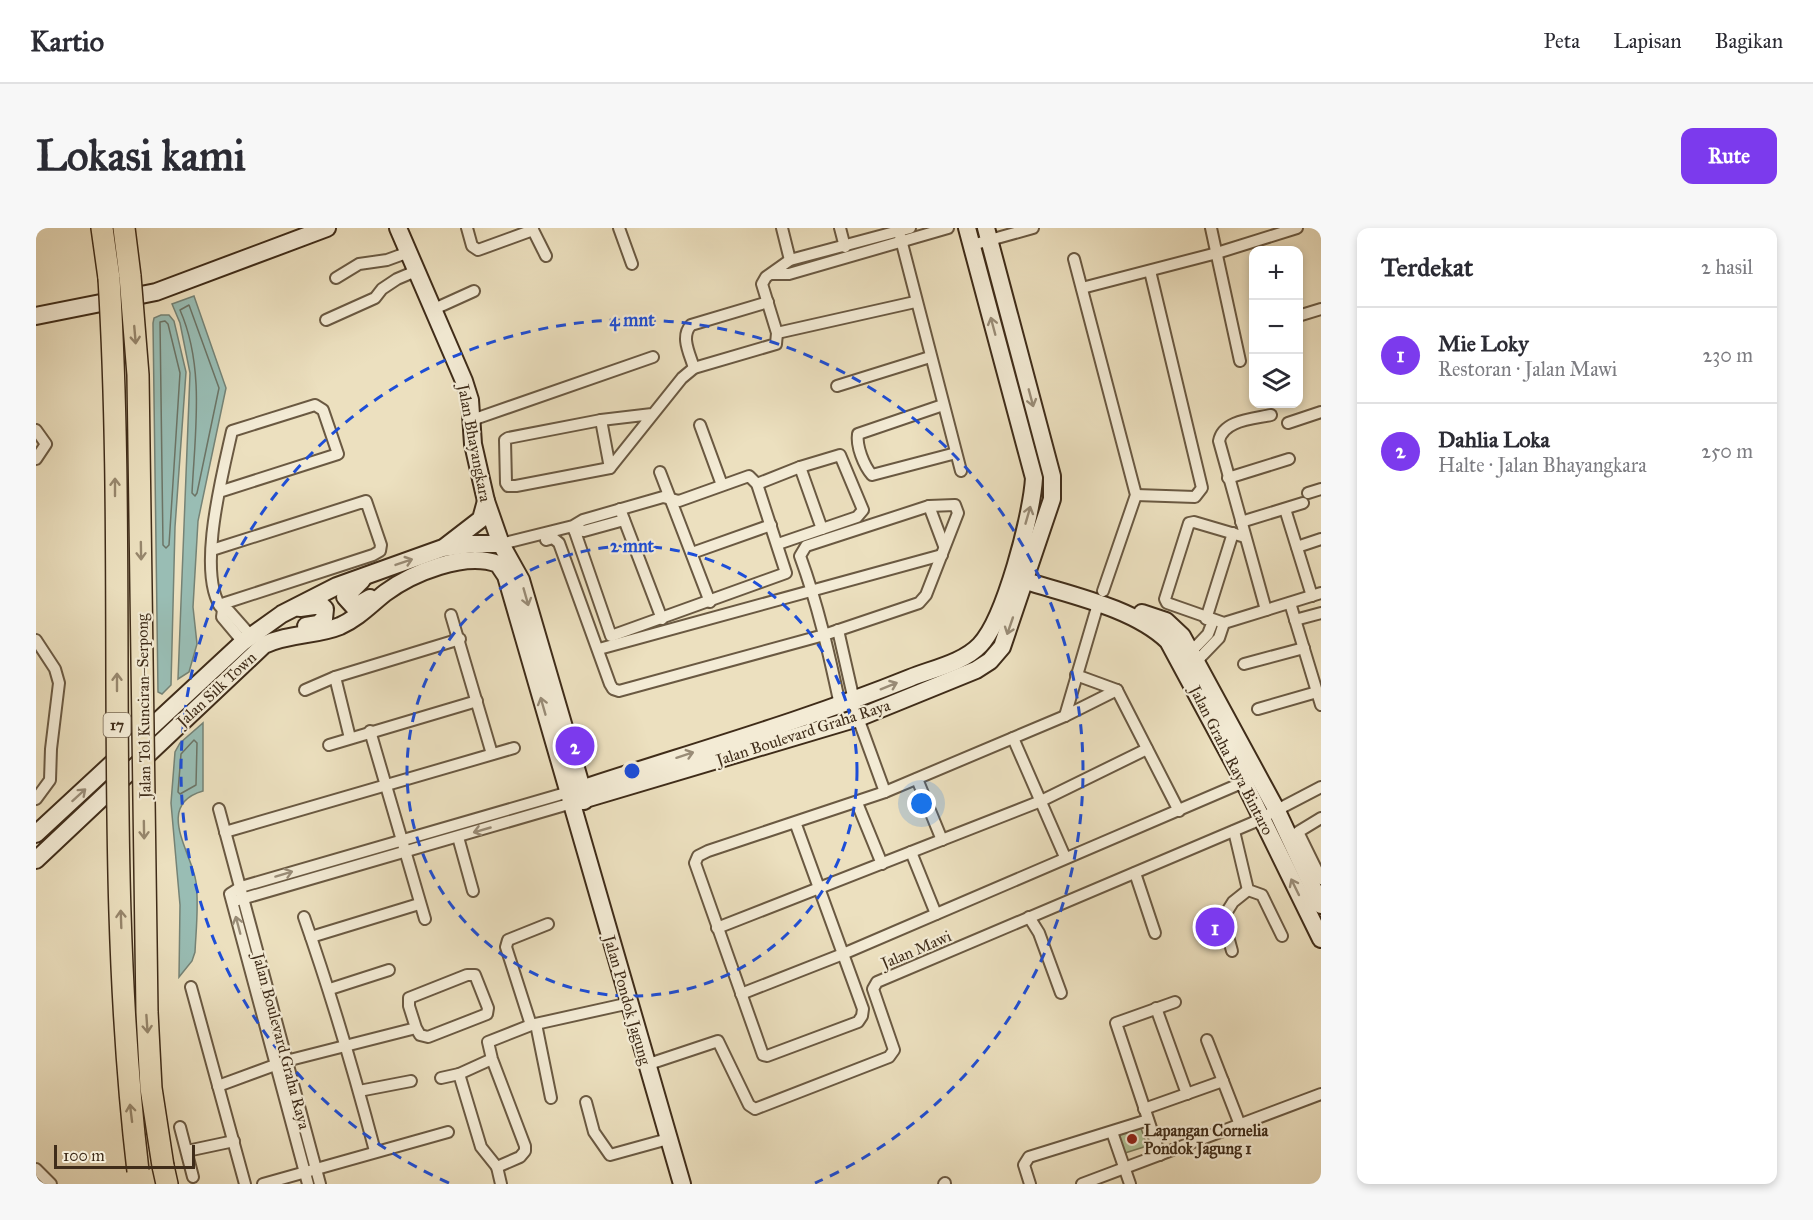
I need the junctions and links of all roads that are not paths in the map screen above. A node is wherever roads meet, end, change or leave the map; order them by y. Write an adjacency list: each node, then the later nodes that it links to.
1 (102, 228): 224 (highway, Jalan Tol Kunciran–Serpong / 17, one-way to 1, bridge)
2 (124, 228): 222 (highway, Jalan Tol Kunciran–Serpong / 17, one-way to 222, bridge)
3 (327, 228): 36 (main road)
4 (398, 228): 19 (main road, Jalan Bhayangkara)
5 (467, 228): 14 (street)
6 (619, 228): 24 (street)
7 (782, 228): 23 (street)
8 (840, 228): 18 (street)
9 (910, 228): 16 (street)
10 (948, 228): 16 (street)
11 (1033, 228): 15 (street)
12 (1211, 228): 20 (street)
13 (1297, 228): 20 (street)
14 (533, 229): 21 (street)
15 (988, 231): 17 (street); 90 (main road, Jalan Boulevard Graha Raya, one-way to 90)
16 (899, 234): 18 (street); 27 (street); 32 (street)
17 (969, 236): 123 (main road, Jalan Boulevard Graha Raya, one-way to 17)
18 (845, 247): 23 (street)
19 (409, 252): 25 (main road, Jalan Bhayangkara); 28 (street)
20 (1217, 253): 26 (street); 41 (street)
21 (546, 256)
22 (1074, 259): 29 (street)
23 (790, 260): 27 (street)
24 (632, 264)
25 (416, 271): 34 (main road, Jalan Bhayangkara); 37 (street)
26 (1150, 271): 29 (street); 65 (street)
27 (772, 274): 31 (street)
28 (336, 278)
29 (1082, 288): 65 (street)
30 (474, 291): 34 (street)
31 (768, 302): 38 (street); 42 (street)
32 (915, 302): 38 (street); 40 (street)
33 (1321, 309): 35 (street)
34 (432, 310): 48 (main road, Jalan Bhayangkara)
35 (1303, 315)
36 (36, 316)
37 (326, 320)
38 (777, 333): 42 (street)
39 (653, 357): 48 (street)
40 (930, 357): 43 (street); 44 (street)
41 (1240, 361)
42 (694, 368): 46 (street)
43 (837, 386)
44 (944, 405): 53 (street); 53 (street)
45 (1321, 412): 50 (street)
46 (652, 414): 49 (street); 57 (street)
47 (1271, 415): 60 (street)
48 (472, 420): 67 (main road, Jalan Bhayangkara)
49 (601, 420): 57 (street); 57 (street)
50 (1288, 423)
51 (700, 425): 62 (street)
52 (36, 430): 54 (street)
53 (956, 453): 58 (street)
54 (36, 459)
55 (1289, 459): 60 (street)
56 (800, 467): 61 (street); 77 (street); 77 (street)
57 (610, 468)
58 (961, 471)
59 (660, 472): 66 (street)
60 (1228, 478): 73 (street)
61 (757, 484): 62 (street); 74 (street)
62 (722, 485): 66 (street)
63 (1321, 489): 70 (street)
64 (219, 492): 64 (street); 86 (street)
65 (1136, 495): 94 (street)
66 (671, 498): 69 (street); 88 (street)
67 (486, 501): 82 (main road, Jalan Bhayangkara); 85 (main road)
68 (929, 506): 87 (street); 87 (street); 91 (street)
69 (620, 509): 71 (street); 72 (street)
70 (1285, 509): 73 (street); 84 (street)
71 (595, 516): 75 (street); 76 (street)
72 (624, 520): 75 (street); 102 (street)
73 (1241, 522): 79 (street)
74 (771, 525): 83 (street); 88 (street)
75 (599, 527): 76 (street)
76 (573, 528): 82 (street); 102 (street)
77 (822, 529): 83 (street)
78 (1233, 533): 79 (street); 104 (street); 104 (street)
79 (1245, 537): 98 (street)
80 (1321, 539): 84 (street)
81 (546, 540): 112 (street)
82 (501, 544): 85 (main road, Jalan Silk Town); 141 (main road, Jalan Bhayangkara, one-way to 141)
83 (778, 544): 95 (street)
84 (1297, 547): 93 (street)
85 (442, 548): 89 (main road, Jalan Silk Town, one-way to 85)
86 (212, 550): 97 (street); 97 (street)
87 (943, 550): 91 (street); 105 (street)
88 (692, 553): 95 (street)
89 (369, 574): 92 (main road); 100 (main road, Jalan Silk Town)
90 (1026, 581): 94 (main road, Jalan Graha Raya Bintaro); 127 (main road, Jalan Boulevard Graha Raya, one-way to 127)
91 (812, 590): 106 (street); 112 (street)
92 (385, 593): 107 (main road, Jalan Silk Town); 141 (main road, Jalan Silk Town, one-way to 92)
93 (1317, 594): 96 (street)
94 (1104, 601): 113 (main road, Jalan Graha Raya Bintaro); 117 (street)
95 (710, 602): 102 (street)
96 (1290, 603): 98 (street); 103 (street)
97 (221, 608): 108 (street)
98 (1266, 610): 104 (street)
99 (1321, 613): 103 (street)
100 (282, 614): 107 (main road); 108 (main road, Jalan Silk Town)
101 (451, 615): 109 (street)
102 (662, 619)
103 (1295, 620): 111 (street)
104 (1214, 621): 113 (street)
105 (838, 630): 106 (street); 123 (street)
106 (824, 635): 112 (street); 123 (street)
107 (283, 636): 158 (main road, Jalan Silk Town)
108 (247, 639): 151 (main road, Jalan Silk Town, one-way to 108)
109 (460, 639): 118 (street); 122 (street)
110 (36, 640): 140 (street)
111 (1304, 648): 115 (street); 116 (street)
112 (599, 649)
113 (1189, 662): 136 (main road, Jalan Graha Raya Bintaro); 146 (main road, Jalan Graha Raya Bintaro)
114 (1321, 662): 116 (street)
115 (1244, 664)
116 (1309, 665): 121 (street)
117 (1076, 675): 120 (street); 126 (street)
118 (335, 677): 119 (street); 129 (street)
119 (305, 690)
120 (1117, 690): 126 (street); 133 (street)
121 (1317, 692): 124 (street); 125 (street)
122 (477, 701): 128 (street); 134 (street)
123 (847, 703): 127 (street); 141 (main road, Jalan Boulevard Graha Raya, one-way to 123)
124 (1321, 705)
125 (1258, 709)
126 (1065, 716): 130 (street)
127 (858, 718): 139 (street); 141 (main road, Jalan Boulevard Graha Raya)
128 (370, 731): 129 (street); 137 (street)
129 (350, 738): 131 (street)
130 (1013, 738): 135 (street); 142 (street)
131 (329, 745)
132 (514, 748): 134 (street)
133 (1147, 749): 142 (street); 145 (street)
134 (492, 754): 137 (street)
135 (916, 779): 139 (street); 154 (street)
136 (1244, 782): 145 (street); 146 (main road, Jalan Graha Raya Bintaro)
137 (387, 787): 150 (street); 153 (street)
138 (1321, 787): 146 (street, Jalan Mawi)
139 (885, 792): 143 (street)
140 (36, 799)
141 (577, 799): 152 (street, Jalan Boulevard Graha Raya, one-way to 152); 153 (street, Jalan Boulevard Graha Raya); 186 (main road, Jalan Pondok Jagung)
142 (1041, 801): 154 (street); 157 (street)
143 (856, 803): 148 (street); 159 (street)
144 (219, 809): 150 (street)
145 (1179, 811): 157 (street)
146 (1263, 817): 149 (street, Jalan Mawi); 167 (main road, Jalan Graha Raya Bintaro); 177 (main road, Jalan Graha Raya Bintaro, one-way to 146)
147 (1321, 818): 161 (street)
148 (795, 822): 162 (street); 173 (street)
149 (1234, 831): 160 (street, Jalan Mawi); 163 (street)
150 (225, 832): 165 (street)
151 (36, 834)
152 (458, 837): 155 (street, Jalan Boulevard Graha Raya); 164 (street)
153 (402, 838): 155 (street); 165 (street, Jalan Boulevard Graha Raya, one-way to 153)
154 (942, 840): 156 (street)
155 (405, 850): 165 (street, Jalan Boulevard Graha Raya); 166 (street)
156 (911, 852): 159 (street); 168 (street)
157 (1065, 858): 168 (street)
158 (36, 860)
159 (882, 864): 162 (street)
160 (1135, 873): 170 (street, Jalan Mawi); 174 (street)
161 (1320, 873)
162 (820, 890): 173 (street); 179 (street)
163 (1248, 890): 175 (street); 178 (street)
164 (473, 891)
165 (242, 893): 193 (street, Jalan Boulevard Graha Raya); 194 (street, Jalan Boulevard Graha Raya, one-way to 165)
166 (419, 903): 171 (street); 176 (street)
167 (1321, 905)
168 (936, 914): 179 (street)
169 (304, 917): 176 (street)
170 (1029, 917): 183 (street); 195 (street, Jalan Mawi)
171 (425, 919)
172 (548, 924): 188 (street)
173 (717, 928): 184 (street)
174 (1155, 933)
175 (1282, 936)
176 (311, 937): 182 (street)
177 (1321, 939)
178 (1232, 951)
179 (843, 954): 184 (street); 184 (street)
180 (389, 970): 182 (street)
181 (190, 987): 200 (street)
182 (330, 989): 191 (street)
183 (1061, 993)
184 (741, 994)
185 (1175, 1002): 187 (street)
186 (630, 1003): 188 (street); 195 (main road, Jalan Pondok Jagung)
187 (1156, 1008): 202 (street); 206 (street)
188 (534, 1024): 192 (street); 204 (street)
189 (416, 1028): 189 (street); 191 (street)
190 (1207, 1040): 199 (street)
191 (344, 1046): 193 (street); 201 (street)
192 (492, 1059): 196 (street); 218 (street)
193 (286, 1061): 194 (street); 217 (street, Jalan Boulevard Graha Raya)
194 (274, 1065): 200 (street); 221 (street, Jalan Boulevard Graha Raya)
195 (646, 1065): 212 (main road, Jalan Pondok Jagung)
196 (459, 1074): 197 (street); 218 (street)
197 (441, 1078)
198 (411, 1081): 201 (street)
199 (1223, 1081): 202 (street); 208 (street)
200 (218, 1086): 213 (street)
201 (359, 1091): 215 (street)
202 (1187, 1094): 206 (street)
203 (1321, 1094): 208 (street)
204 (551, 1098)
205 (586, 1102): 212 (street)
206 (1144, 1109): 207 (street)
207 (1148, 1120): 211 (street); 216 (street)
208 (1240, 1125): 216 (street)
209 (180, 1127): 214 (street)
210 (448, 1132): 215 (street)
211 (1112, 1132): 219 (street); 232 (street)
212 (668, 1139): 231 (main road, Jalan Pondok Jagung)
213 (234, 1141): 214 (street); 226 (street)
214 (187, 1151): 223 (street)
215 (375, 1151): 217 (street)
216 (1160, 1155): 219 (street)
217 (317, 1167): 221 (street); 229 (street, Jalan Boulevard Graha Raya)
218 (497, 1167): 230 (street)
219 (1124, 1168): 233 (street); 234 (street)
220 (36, 1169): 225 (street)
221 (304, 1171): 227 (street); 228 (street, Jalan Boulevard Graha Raya)
222 (165, 1175)
223 (193, 1177)
224 (139, 1178)
225 (51, 1184)
226 (244, 1184)
227 (263, 1184)
228 (308, 1184)
229 (320, 1184)
230 (501, 1184)
231 (682, 1184)
232 (1030, 1184)
233 (1082, 1184)
234 (1130, 1184)

